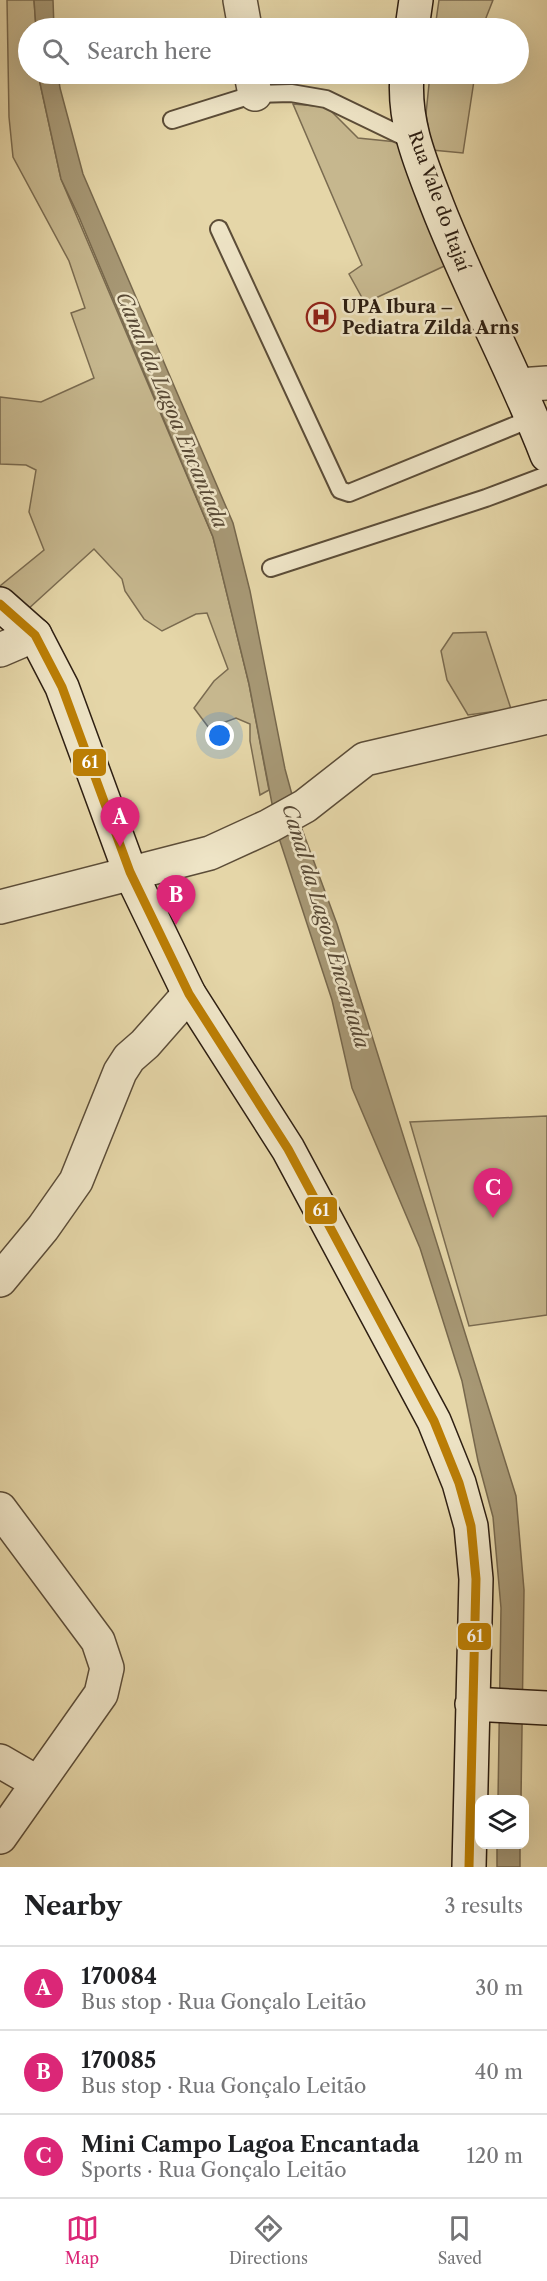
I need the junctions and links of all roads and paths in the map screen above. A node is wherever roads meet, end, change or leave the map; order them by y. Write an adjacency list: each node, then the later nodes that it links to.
1 (240, 0): 3 (main road)
2 (416, 0): 4 (main road)
3 (243, 18)
4 (413, 18)
5 (253, 84): 7 (lane); 8 (lane)
6 (406, 84): 8 (main road, Rua Vale do Itajaí)
7 (172, 120)
8 (413, 141): 10 (main road, Rua Vale do Itajaí)
9 (219, 229): 11 (lane)
10 (533, 384): 11 (main road, Rua Vale do Itajaí)
11 (533, 418): 12 (main road, Rua Vale do Itajaí)
12 (547, 455)
13 (547, 475): 14 (lane)
14 (272, 568)
15 (0, 604): 16 (main road)
16 (35, 635): 17 (main road); 19 (main road)
17 (0, 650)
18 (547, 717): 19 (main road)
19 (130, 872): 20 (main road); 21 (main road)
20 (0, 907)
21 (189, 994): 22 (main road); 24 (main road)
22 (0, 1280)
23 (0, 1509): 26 (main road)
24 (510, 1702): 28 (main road)
25 (0, 1761): 26 (main road)
26 (38, 1783): 27 (main road)
27 (0, 1837)
28 (469, 1867)

